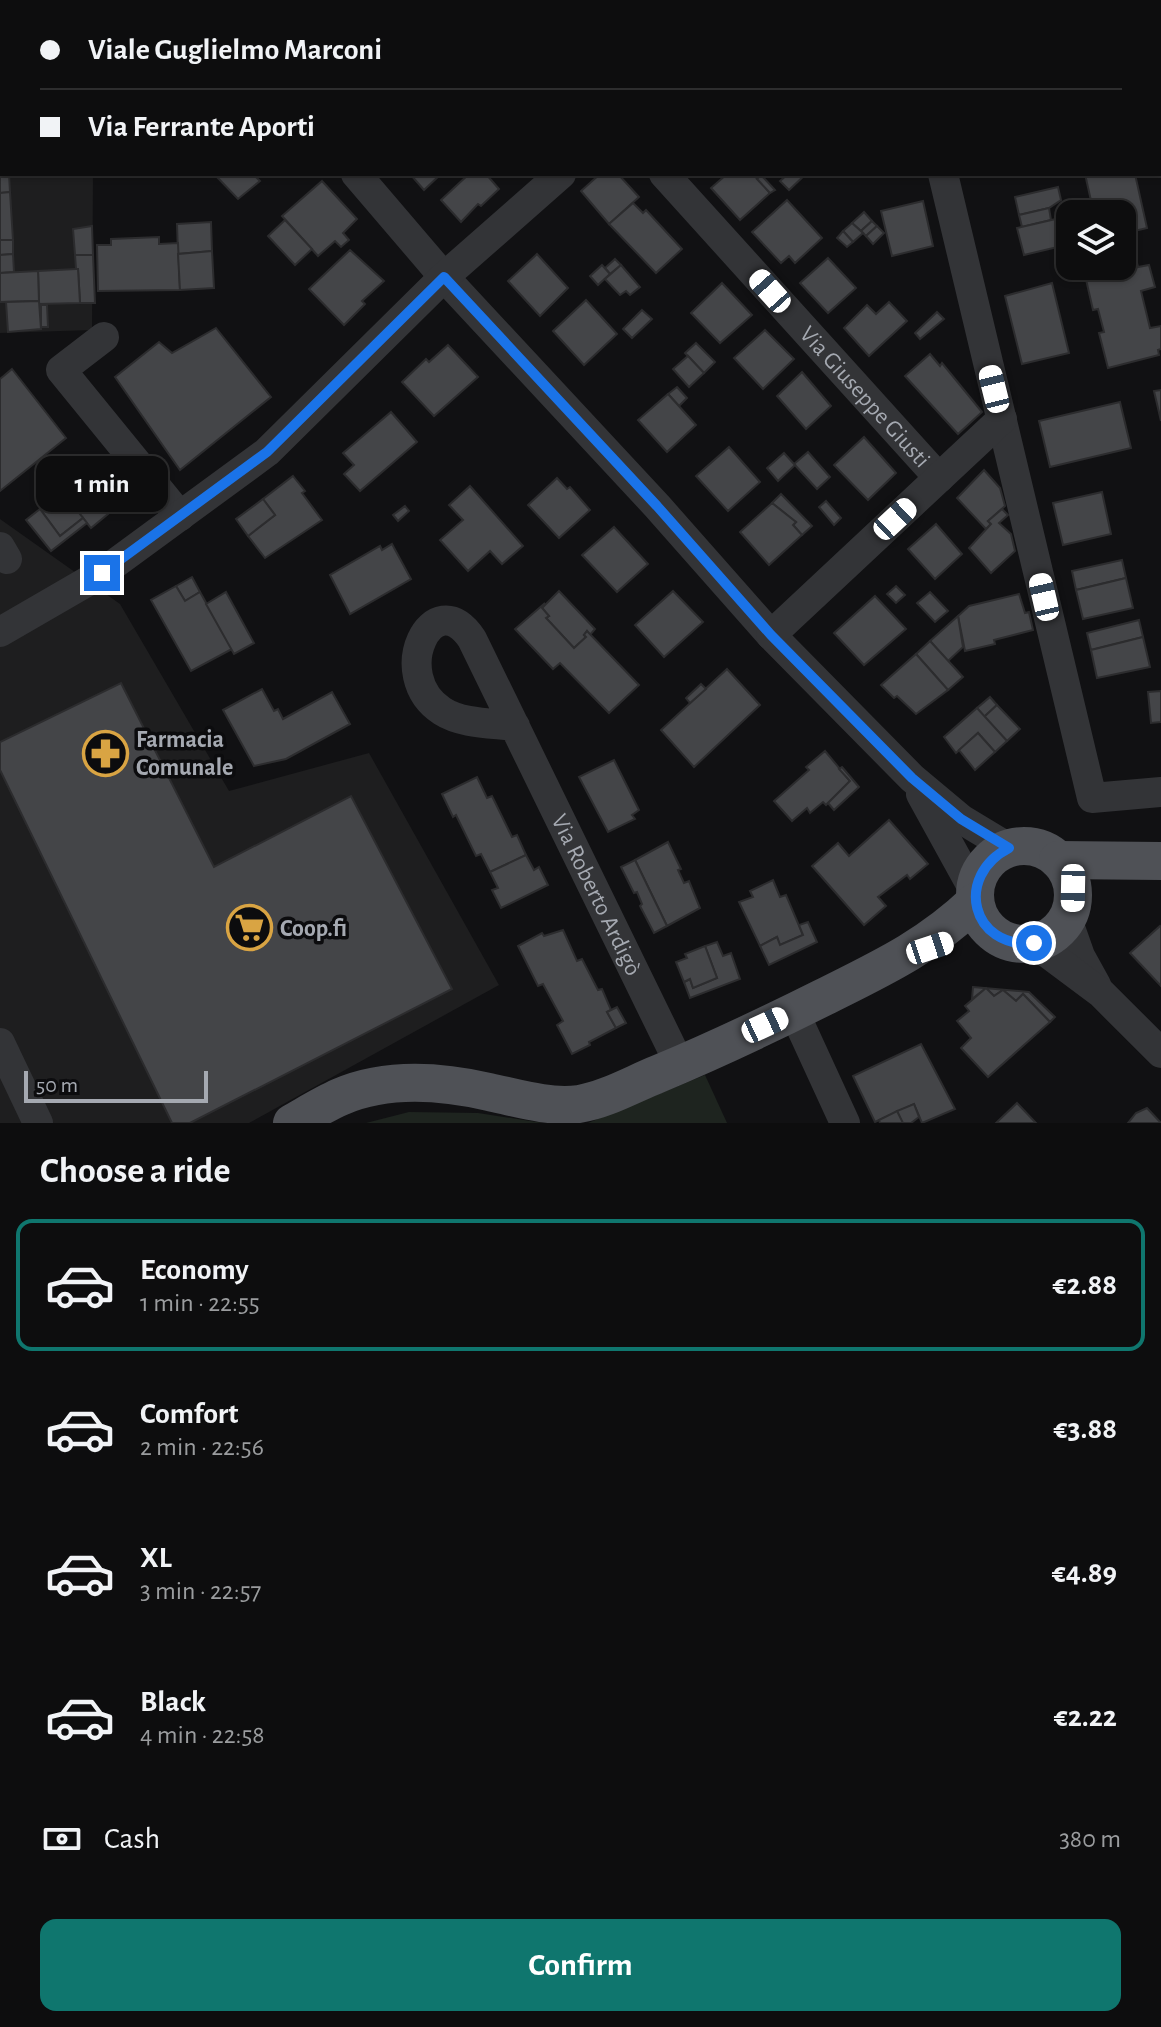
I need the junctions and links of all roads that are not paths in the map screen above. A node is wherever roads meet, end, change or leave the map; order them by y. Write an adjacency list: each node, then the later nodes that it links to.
1 (358, 176): 5 (street)
2 (559, 176): 5 (street)
3 (666, 176): 8 (street, Via Giuseppe Giusti)
4 (943, 176): 7 (street)
5 (444, 277): 9 (street); 11 (street)
6 (104, 337): 9 (street)
7 (1002, 419): 8 (street); 14 (street)
8 (939, 478): 11 (street)
9 (180, 516): 10 (street)
10 (0, 632)
11 (771, 635): 13 (street)
12 (515, 726): 27 (street, Via Roberto Ardigò)
13 (912, 778): 15 (street); 18 (street)
14 (1161, 792)
15 (1009, 848): 16 (main road); 18 (main road)
16 (1058, 860): 17 (main road); 19 (main road)
17 (1152, 861): 19 (main road)
18 (975, 897): 20 (main road); 22 (main road)
19 (1070, 911): 21 (main road); 23 (street)
20 (995, 935): 21 (main road); 22 (main road)
21 (1034, 943): 23 (street)
22 (908, 955): 24 (main road)
23 (1101, 993): 26 (street)
24 (794, 1012): 27 (main road); 30 (street)
25 (0, 1043): 28 (street)
26 (1161, 1053)
27 (680, 1065): 29 (main road)
28 (38, 1123)
29 (292, 1123)
30 (845, 1123)

